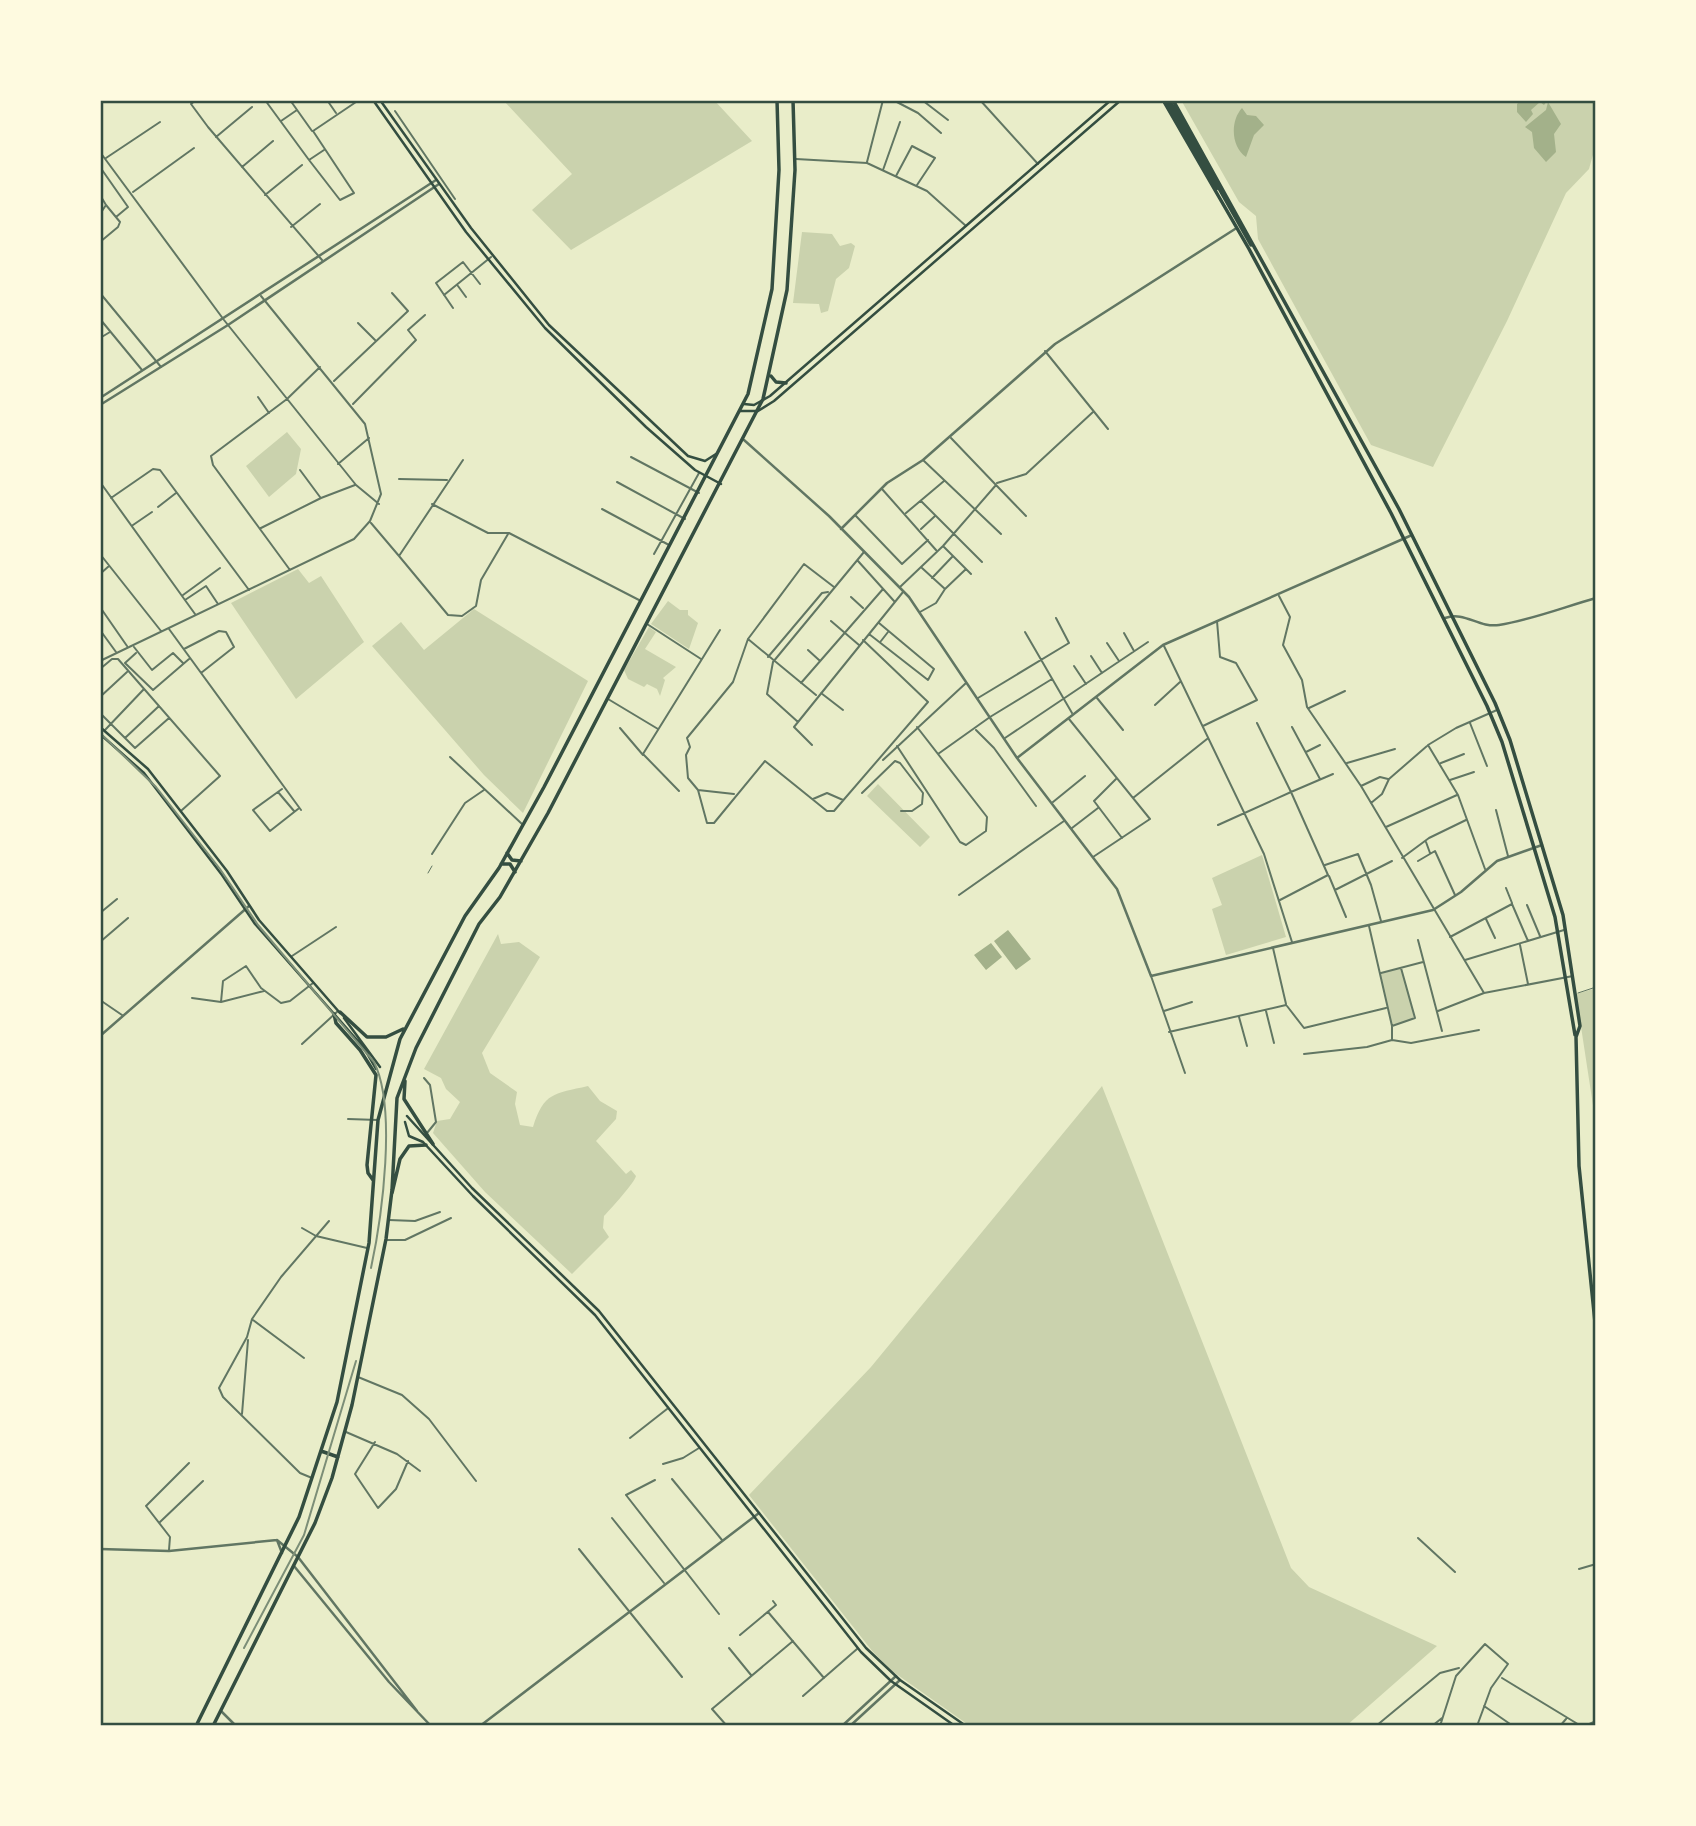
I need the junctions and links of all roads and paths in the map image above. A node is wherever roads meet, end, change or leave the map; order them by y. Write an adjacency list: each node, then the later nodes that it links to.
1 (195, 100): 27 (street)
2 (265, 100): 23 (street)
3 (290, 100): 18 (street)
4 (327, 100): 20 (street)
5 (359, 100): 20 (street)
6 (373, 100): 44 (main road)
7 (380, 100): 40 (main road)
8 (777, 100): 95 (main road)
9 (793, 100): 32 (main road)
10 (883, 100): 35 (street)
11 (893, 100): 26 (street)
12 (922, 100): 21 (street)
13 (980, 100): 36 (street)
14 (1111, 100): 36 (main road)
15 (1121, 100): 99 (main road)
16 (1168, 101): 58 (main road); 60 (main road)
17 (252, 107): 27 (street)
18 (298, 110): 23 (street); 25 (street)
19 (395, 111): 40 (street)
20 (337, 115): 25 (street)
21 (948, 120)
22 (160, 122): 33 (street)
23 (281, 122): 34 (street)
24 (900, 122): 41 (street)
25 (313, 131): 30 (street)
26 (942, 133)
27 (216, 137): 39 (street)
28 (273, 141): 39 (street)
29 (194, 148): 48 (street)
30 (325, 149): 34 (street); 34 (street)
31 (100, 152): 33 (street)
32 (795, 158): 35 (street); 88 (main road)
33 (105, 159): 48 (street)
34 (309, 160)
35 (867, 163): 41 (street)
36 (1038, 164): 56 (main road)
37 (302, 165): 50 (street)
38 (100, 167): 55 (street)
39 (242, 167): 50 (street)
40 (432, 170): 43 (main road); 51 (street)
41 (883, 170): 42 (street)
42 (896, 176): 46 (street); 46 (street)
43 (436, 180): 44 (street); 45 (main road)
44 (432, 183): 47 (main road); 61 (street)
45 (439, 184): 47 (street); 62 (main road)
46 (917, 186): 56 (street)
47 (435, 187): 63 (main road); 64 (street)
48 (131, 194): 77 (street)
49 (100, 195): 53 (street)
50 (265, 196): 57 (street)
51 (455, 199)
52 (320, 204): 57 (street)
53 (106, 205): 54 (street); 55 (street)
54 (100, 214)
55 (116, 217): 59 (street)
56 (966, 226): 90 (main road)
57 (291, 227): 61 (street)
58 (1235, 229): 60 (main road); 83 (street)
59 (100, 242)
60 (1251, 248): 149 (main road); 150 (main road)
61 (317, 256): 64 (street); 70 (street)
62 (492, 256): 63 (street); 106 (main road)
63 (488, 259): 65 (street); 112 (main road)
64 (321, 260): 73 (street)
65 (471, 273): 66 (street); 67 (street); 71 (street)
66 (480, 284)
67 (457, 285): 71 (street); 72 (street)
68 (100, 293): 84 (street)
69 (392, 293): 82 (street)
70 (261, 295): 73 (street); 77 (street)
71 (443, 296): 74 (street)
72 (466, 296)
73 (264, 300): 79 (street); 86 (street)
74 (453, 308)
75 (425, 315): 97 (street)
76 (100, 319): 80 (street)
77 (224, 320): 79 (street); 84 (street)
78 (358, 323): 82 (street)
79 (228, 325): 85 (street); 93 (street)
80 (110, 332): 81 (street); 87 (street)
81 (100, 338)
82 (376, 341): 89 (street)
83 (1045, 351): 100 (street); 103 (street)
84 (157, 362): 85 (street); 87 (street)
85 (161, 367): 96 (street)
86 (320, 367): 89 (street); 93 (street)
87 (142, 371): 92 (street)
88 (770, 374): 90 (main road); 94 (main road)
89 (333, 382): 97 (street)
90 (786, 383): 94 (main road)
91 (258, 397): 101 (street)
92 (100, 398)
93 (287, 399): 101 (street); 110 (street)
94 (762, 402): 95 (main road); 99 (main road)
95 (744, 404): 98 (main road)
96 (100, 405)
97 (353, 405): 104 (street)
98 (740, 411): 99 (main road); 106 (main road)
99 (758, 411): 105 (main road)
100 (1093, 412): 102 (street); 120 (street)
101 (269, 413): 143 (street)
102 (1108, 429)
103 (949, 436): 109 (street); 120 (street)
104 (370, 438): 110 (street); 129 (street)
105 (744, 440): 119 (main road); 144 (street)
106 (723, 446): 113 (main road)
107 (631, 457): 123 (street)
108 (463, 460): 115 (street)
109 (923, 460): 116 (street); 122 (street)
110 (338, 464): 121 (street)
111 (300, 470): 127 (street)
112 (699, 472): 113 (main road); 123 (street)
113 (707, 477): 119 (main road); 125 (main road)
114 (398, 479): 115 (street)
115 (447, 480): 130 (street)
116 (944, 480): 128 (street); 132 (street)
117 (100, 482): 126 (street)
118 (617, 482): 136 (street)
119 (722, 484): 196 (main road)
120 (996, 484): 132 (street); 139 (street)
121 (356, 485): 127 (street); 129 (street)
122 (881, 488): 135 (street); 137 (street)
123 (690, 489): 125 (street); 136 (street)
124 (177, 492): 126 (street); 131 (street); 175 (street)
125 (699, 494): 140 (main road)
126 (111, 498): 142 (street)
127 (321, 498): 143 (street)
128 (921, 501): 135 (street); 138 (street)
129 (379, 504): 141 (street)
130 (432, 504): 146 (street); 159 (street)
131 (158, 507)
132 (976, 508): 147 (street); 148 (street)
133 (602, 509): 152 (street)
134 (152, 512): 142 (street)
135 (906, 513): 145 (street)
136 (676, 514): 140 (street); 152 (street)
137 (855, 515): 144 (street); 151 (street)
138 (936, 515): 145 (street); 147 (street)
139 (1026, 516)
140 (685, 519): 153 (main road)
141 (370, 521): 159 (street); 167 (street)
142 (132, 526): 179 (street)
143 (261, 528): 167 (street)
144 (841, 529): 156 (street)
145 (921, 529): 151 (street)
146 (509, 533): 159 (street); 183 (street)
147 (954, 533): 154 (street); 162 (street)
148 (1001, 534)
149 (1412, 535): 150 (street); 190 (main road)
150 (1404, 539): 178 (street); 192 (main road)
151 (928, 540): 155 (street)
152 (662, 541): 153 (street); 158 (street)
153 (671, 546): 183 (main road)
154 (943, 546): 155 (street); 160 (street)
155 (937, 551): 164 (street)
156 (864, 552): 161 (street); 172 (street)
157 (100, 554): 163 (street)
158 (654, 554)
159 (398, 556)
160 (953, 556): 166 (street); 170 (street)
161 (857, 560): 171 (street); 173 (street)
162 (982, 562)
163 (110, 566): 168 (street); 200 (street)
164 (920, 567): 170 (street); 172 (street)
165 (220, 568): 179 (street)
166 (966, 569): 169 (street); 174 (street)
167 (290, 570): 175 (street)
168 (100, 574)
169 (971, 574)
170 (932, 578): 174 (street)
171 (834, 587): 176 (street); 206 (street)
172 (900, 587): 177 (street)
173 (883, 589): 184 (street); 187 (street)
174 (945, 589): 188 (street)
175 (249, 590): 185 (street)
176 (828, 592): 221 (street); 227 (street)
177 (904, 592): 184 (street); 188 (street)
178 (1278, 594): 194 (street); 251 (street)
179 (182, 596): 182 (street)
180 (851, 597): 187 (street)
181 (1596, 598): 190 (street)
182 (185, 600): 185 (street); 189 (street)
183 (640, 600): 323 (main road)
184 (895, 602): 195 (street)
185 (219, 604): 189 (street)
186 (100, 607): 214 (street)
187 (864, 609): 202 (street)
188 (919, 612): 237 (street)
189 (195, 615): 197 (street)
190 (1453, 615): 192 (street); 252 (main road)
191 (1056, 618): 224 (street)
192 (1445, 618): 255 (main road)
193 (831, 621): 202 (street)
194 (1217, 621): 212 (street); 264 (street)
195 (878, 622): 201 (street); 205 (street)
196 (645, 623): 223 (street); 246 (main road)
197 (169, 628): 200 (street); 215 (street)
198 (100, 630): 218 (street)
199 (720, 630): 223 (street)
200 (162, 631): 211 (street)
201 (889, 631): 209 (street); 209 (street)
202 (844, 632): 213 (street); 226 (street)
203 (1025, 632): 224 (street)
204 (1124, 633): 217 (street)
205 (869, 634): 207 (street); 209 (street)
206 (748, 639): 221 (street); 302 (street)
207 (863, 640): 213 (street); 311 (street)
208 (1148, 642): 217 (street)
209 (880, 643)
210 (1107, 643): 228 (street)
211 (133, 645): 214 (street); 219 (street)
212 (1163, 645): 236 (street); 245 (street)
213 (859, 646): 242 (street)
214 (128, 647): 218 (street)
215 (184, 649): 222 (street); 233 (street)
216 (808, 650): 226 (street)
217 (1135, 651): 228 (street)
218 (117, 653): 225 (street)
219 (136, 653): 229 (street); 229 (street)
220 (1091, 656): 234 (street)
221 (768, 657): 227 (street)
222 (190, 659): 229 (street); 233 (street)
223 (702, 660): 270 (street)
224 (1041, 660): 235 (street); 247 (street)
225 (100, 661)
226 (820, 661): 238 (street)
227 (773, 662): 238 (street); 260 (street)
228 (1119, 662): 234 (street)
229 (183, 664)
230 (1074, 666): 239 (street)
231 (100, 669): 232 (street)
232 (128, 671): 240 (street); 244 (street)
233 (200, 673): 300 (street)
234 (1102, 674): 239 (street)
235 (1052, 678): 248 (street); 258 (street)
236 (1181, 681): 249 (street); 264 (street)
237 (967, 682): 247 (street); 266 (street)
238 (801, 683): 243 (street)
239 (1086, 685): 248 (street)
240 (144, 690): 250 (street); 263 (street)
241 (1345, 691): 251 (street)
242 (820, 693): 243 (street); 253 (street)
243 (817, 696): 260 (street)
244 (100, 697)
245 (1096, 697): 256 (street); 272 (street)
246 (607, 698): 270 (street); 337 (main road)
247 (978, 699): 258 (street)
248 (1065, 700): 256 (street); 276 (street)
249 (1155, 705)
250 (159, 706): 257 (street); 275 (street)
251 (1308, 708): 289 (street)
252 (1498, 709): 255 (street); 329 (main road)
253 (843, 710)
254 (100, 713): 263 (street)
255 (1490, 713): 261 (street); 330 (main road)
256 (1073, 714): 259 (street)
257 (169, 717): 275 (street); 317 (street)
258 (990, 717): 269 (street); 276 (street)
259 (1068, 718): 287 (street); 295 (street)
260 (797, 722): 277 (street)
261 (1470, 722): 279 (street); 291 (street)
262 (1257, 723): 305 (street)
263 (109, 724): 271 (street); 275 (street)
264 (1202, 726): 274 (street)
265 (100, 727): 271 (main road)
266 (917, 727): 280 (street); 284 (street)
267 (1292, 727): 282 (street)
268 (620, 728): 285 (street)
269 (974, 728): 284 (street); 314 (street)
270 (659, 729): 285 (street)
271 (104, 730): 273 (main road); 317 (main road)
272 (1123, 730)
273 (100, 735): 357 (main road)
274 (1208, 738): 309 (street); 320 (street)
275 (124, 739)
276 (1004, 739): 287 (street)
277 (812, 745)
278 (1320, 745): 282 (street)
279 (1428, 745): 290 (street); 296 (street)
280 (897, 746): 284 (street); 288 (street)
281 (1395, 749): 289 (street)
282 (1306, 752): 297 (street)
283 (1464, 754): 290 (street)
284 (937, 755)
285 (644, 756): 303 (street)
286 (450, 757): 301 (street)
287 (1017, 758): 312 (street)
288 (883, 761)
289 (1346, 764): 299 (street)
290 (1440, 764): 298 (street)
291 (1487, 766)
292 (1474, 772): 298 (street)
293 (1333, 774): 297 (street)
294 (1085, 776): 312 (street)
295 (1117, 778): 309 (street); 315 (street)
296 (1389, 779): 299 (street); 313 (street)
297 (1320, 780): 305 (street)
298 (1449, 780): 308 (street)
299 (1361, 786): 313 (street)
300 (284, 788): 304 (street); 319 (street)
301 (485, 790): 323 (street); 332 (street)
302 (698, 790): 307 (street); 307 (street)
303 (679, 791)
304 (278, 792): 319 (street); 319 (street)
305 (1291, 792): 320 (street); 341 (street)
306 (862, 793): 318 (street)
307 (735, 794): 310 (street)
308 (1458, 795): 321 (street); 325 (street)
309 (1133, 798): 327 (street)
310 (813, 799): 311 (street); 311 (street)
311 (844, 800)
312 (1051, 803): 322 (street)
313 (1370, 804): 325 (street)
314 (1036, 806)
315 (1098, 807): 326 (street); 327 (street)
316 (1496, 810): 335 (street)
317 (181, 811): 355 (main road)
318 (901, 811)
319 (294, 812)
320 (1244, 812): 324 (street); 353 (street)
321 (1468, 819): 328 (street); 343 (street)
322 (1065, 821): 326 (street); 350 (street)
323 (523, 825): 331 (main road)
324 (1218, 825)
325 (1384, 827): 336 (street)
326 (1071, 829): 334 (street)
327 (1122, 838): 334 (street)
328 (1426, 841): 333 (street); 336 (street)
329 (1542, 845): 330 (street); 366 (main road)
330 (1534, 848): 335 (street); 367 (main road)
331 (507, 853): 337 (main road); 340 (main road)
332 (432, 854)
333 (1431, 854): 339 (street); 351 (street)
334 (1093, 857): 382 (street)
335 (1508, 857): 343 (street)
336 (1401, 858): 358 (street)
337 (521, 861): 344 (main road)
338 (1392, 861): 346 (street)
339 (1418, 861)
340 (501, 864): 344 (main road); 405 (main road)
341 (1325, 865): 346 (street); 347 (street)
342 (432, 866): 345 (lane)
343 (1486, 870): 351 (street)
344 (514, 872): 417 (main road)
345 (428, 873)
346 (1367, 874): 349 (street); 363 (street)
347 (1328, 875): 349 (street); 353 (street)
348 (1506, 888): 354 (street)
349 (1335, 890): 360 (street)
350 (960, 895)
351 (1456, 896): 358 (street)
352 (117, 899): 359 (street)
353 (1279, 900): 374 (street)
354 (1512, 904): 362 (street); 372 (street)
355 (249, 905): 357 (street); 377 (main road)
356 (1527, 905): 369 (street)
357 (245, 909): 387 (main road); 402 (street)
358 (1433, 910): 363 (street); 368 (street)
359 (100, 914)
360 (1346, 917)
361 (128, 918): 373 (street)
362 (1486, 918): 368 (street); 370 (street)
363 (1381, 922): 364 (street)
364 (1369, 925): 374 (street); 381 (street)
365 (335, 927): 377 (street)
366 (1566, 930): 367 (street); 383 (main road)
367 (1558, 932): 369 (street); 384 (main road)
368 (1450, 937): 378 (street)
369 (1540, 937): 372 (street)
370 (1495, 938)
371 (1418, 940): 379 (street)
372 (1528, 941): 375 (street)
373 (100, 942)
374 (1293, 942): 376 (street)
375 (1519, 944): 378 (street); 386 (street)
376 (1273, 947): 382 (street); 396 (street)
377 (291, 956): 385 (main road)
378 (1464, 961): 390 (street)
379 (1424, 962): 380 (street); 400 (street)
380 (1401, 968): 381 (street); 404 (street)
381 (1380, 974): 397 (street)
382 (1151, 976): 399 (street)
383 (1574, 976): 384 (street); 391 (main road)
384 (1565, 978): 386 (street); 410 (main road)
385 (314, 983): 387 (street); 401 (main road)
386 (1528, 985): 390 (street)
387 (309, 987): 389 (street); 401 (main road)
388 (1596, 988): 391 (lane)
389 (265, 991): 394 (street); 394 (street)
390 (1484, 993): 400 (street)
391 (1576, 994): 410 (main road)
392 (192, 998): 394 (street)
393 (100, 1000): 402 (street)
394 (221, 1002)
395 (1192, 1002): 399 (street)
396 (1286, 1005): 397 (street); 398 (street)
397 (1388, 1008): 404 (street)
398 (1265, 1010): 403 (street); 412 (street)
399 (1163, 1011): 408 (street)
400 (1437, 1012): 407 (street)
401 (337, 1013): 405 (main road); 413 (street); 416 (main road); 422 (main road)
402 (124, 1017): 409 (street)
403 (1239, 1017): 408 (street); 414 (street)
404 (1392, 1026): 411 (street)
405 (405, 1027): 422 (main road)
406 (1479, 1030): 411 (street)
407 (1442, 1031)
408 (1169, 1032): 418 (street)
409 (100, 1036)
410 (1576, 1037): 437 (main road)
411 (1392, 1040): 415 (street)
412 (1274, 1043)
413 (302, 1044)
414 (1247, 1046)
415 (1304, 1054)
416 (378, 1068)
417 (406, 1072): 424 (main road); 427 (main road)
418 (1185, 1073)
419 (425, 1078): 424 (street)
420 (407, 1116): 426 (main road)
421 (348, 1119): 422 (street)
422 (375, 1120): 435 (main road)
423 (405, 1122): 425 (main road)
424 (427, 1134): 426 (main road)
425 (426, 1144): 427 (main road); 441 (main road)
426 (433, 1144): 458 (main road)
427 (391, 1195): 430 (main road)
428 (440, 1212): 430 (street)
429 (452, 1218): 434 (street)
430 (388, 1219): 434 (main road)
431 (329, 1221): 433 (street)
432 (302, 1228): 433 (street)
433 (316, 1236): 435 (street); 436 (street)
434 (386, 1240): 440 (main road)
435 (369, 1248): 447 (main road)
436 (252, 1319): 438 (street); 439 (street)
437 (1596, 1332)
438 (247, 1337): 442 (street); 442 (street)
439 (304, 1358)
440 (357, 1377): 443 (main road); 457 (street)
441 (668, 1408): 444 (street); 446 (main road)
442 (242, 1415): 453 (street)
443 (345, 1431): 445 (street); 448 (main road)
444 (630, 1438)
445 (375, 1442): 449 (street); 449 (street)
446 (700, 1448): 451 (street); 459 (main road)
447 (321, 1451): 448 (main road); 453 (main road)
448 (338, 1457): 470 (main road)
449 (408, 1461): 452 (street)
450 (189, 1463): 461 (street)
451 (663, 1464)
452 (420, 1471)
453 (313, 1478): 465 (main road)
454 (672, 1479): 464 (street)
455 (655, 1480): 474 (street)
456 (203, 1481): 461 (street)
457 (476, 1481)
458 (759, 1513): 459 (street); 487 (main road)
459 (754, 1517): 464 (street); 484 (main road)
460 (612, 1518): 476 (street)
461 (159, 1523): 468 (street)
462 (1418, 1538): 475 (street)
463 (277, 1539): 465 (street); 468 (street); 469 (street)
464 (722, 1541): 474 (street)
465 (287, 1545): 469 (main road); 470 (street)
466 (100, 1549): 468 (street)
467 (579, 1549): 478 (street)
468 (169, 1551)
469 (282, 1553): 501 (main road)
470 (298, 1557): 472 (main road); 497 (street)
471 (1596, 1564): 473 (street)
472 (294, 1566): 496 (main road); 497 (street)
473 (1579, 1569)
474 (685, 1570): 476 (street); 480 (street)
475 (1455, 1572)
476 (666, 1585): 478 (street)
477 (773, 1601): 479 (street)
478 (629, 1612): 488 (street); 505 (street)
479 (768, 1612): 481 (street); 482 (street)
480 (719, 1614)
481 (740, 1634)
482 (793, 1641): 486 (street); 490 (street)
483 (729, 1648): 486 (street)
484 (858, 1648): 490 (street); 492 (main road)
485 (1460, 1668): 489 (street); 498 (street); 511 (street)
486 (752, 1676): 506 (street)
487 (896, 1676): 491 (main road); 492 (street)
488 (682, 1677)
489 (1501, 1677): 495 (street); 499 (street)
490 (824, 1678): 494 (street)
491 (900, 1680): 493 (street); 510 (main road)
492 (891, 1681): 493 (main road); 507 (street)
493 (895, 1685): 508 (street); 509 (main road)
494 (803, 1696)
495 (1483, 1705): 514 (street); 515 (street)
496 (220, 1710): 502 (main road); 503 (street)
497 (417, 1712): 504 (street)
498 (1443, 1717): 512 (street); 513 (street)
499 (1567, 1718): 516 (street); 517 (street)
500 (1596, 1721): 517 (street)
501 (196, 1726)
502 (213, 1726)
503 (236, 1726)
504 (430, 1726)
505 (481, 1726)
506 (727, 1726)
507 (842, 1726)
508 (850, 1726)
509 (955, 1726)
510 (966, 1726)
511 (1376, 1726)
512 (1432, 1726)
513 (1440, 1726)
514 (1477, 1726)
515 (1513, 1726)
516 (1560, 1726)
517 (1583, 1726)

